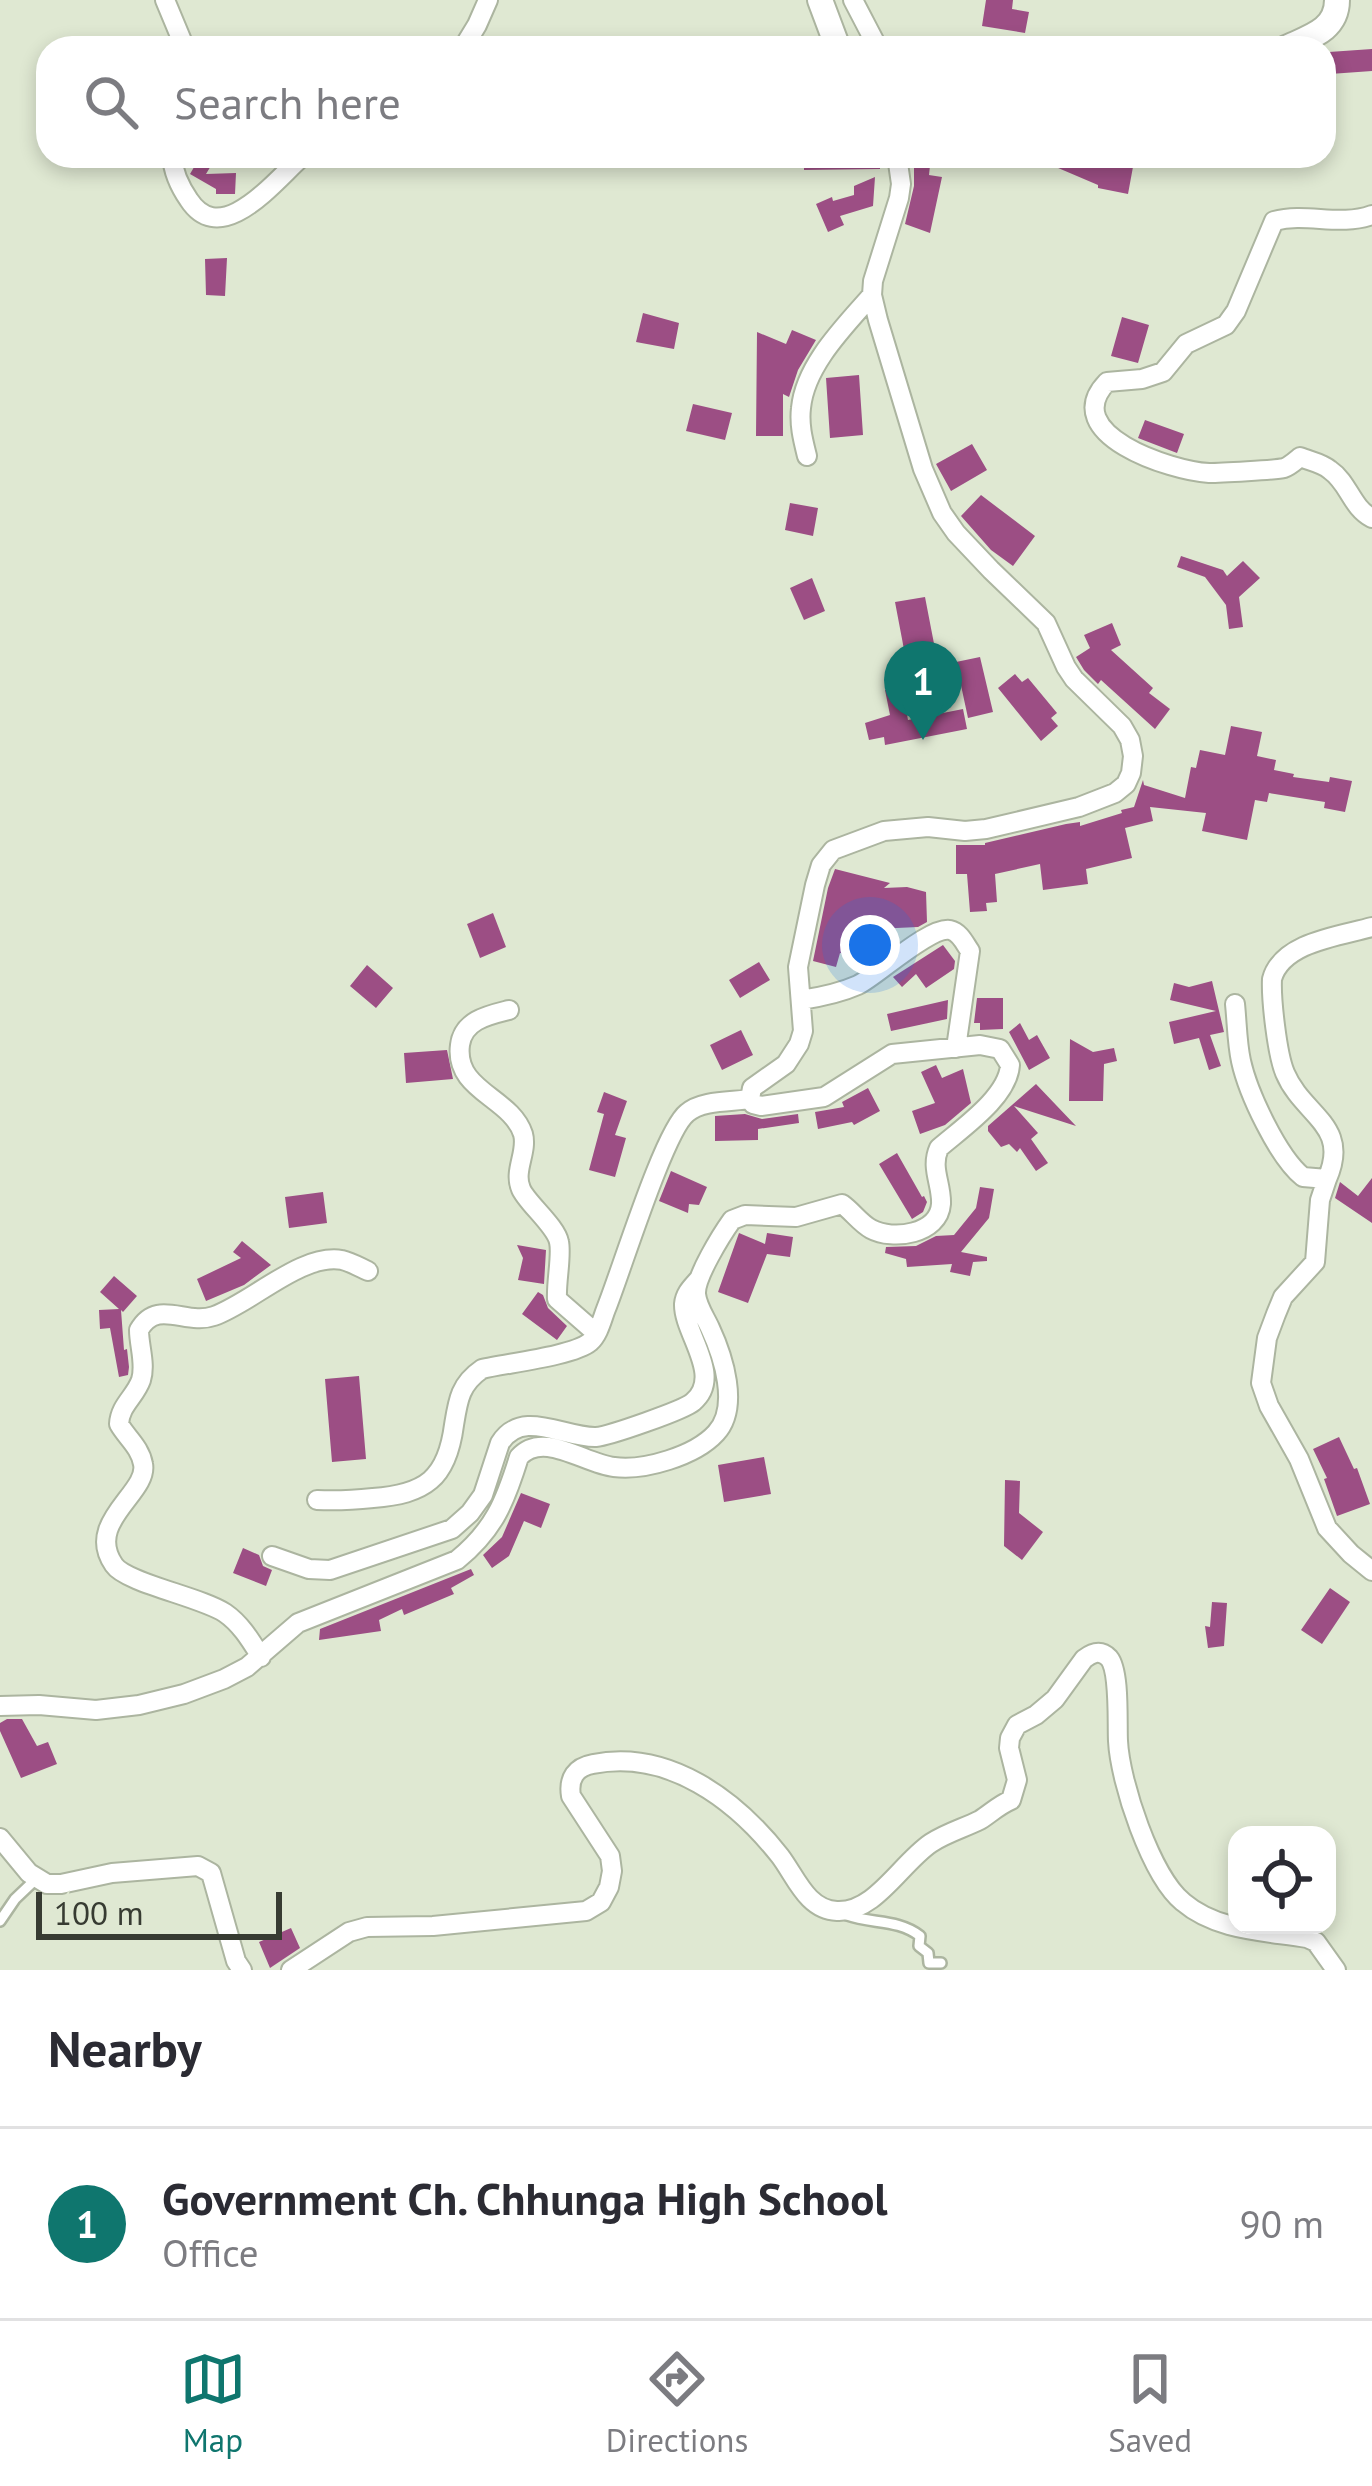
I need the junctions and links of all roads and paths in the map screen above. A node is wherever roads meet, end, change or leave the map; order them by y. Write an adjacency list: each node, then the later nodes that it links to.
1 (165, 0): 6 (street)
2 (488, 0): 7 (street)
3 (820, 0): 8 (street)
4 (854, 0): 9 (street)
5 (1337, 0): 10 (street)
6 (180, 36)
7 (471, 36)
8 (834, 36)
9 (872, 36)
10 (1312, 36)
11 (175, 168): 12 (street)
12 (290, 168)
13 (899, 168): 15 (street)
14 (1372, 215): 17 (street)
15 (872, 295): 16 (street); 19 (street)
16 (807, 456)
17 (1372, 518)
18 (1372, 927): 24 (street)
19 (801, 1000): 22 (street); 23 (street)
20 (1235, 1004): 24 (street)
21 (509, 1010): 27 (street)
22 (956, 1048): 23 (street); 26 (street)
23 (750, 1099): 27 (street)
24 (1327, 1179): 30 (street)
25 (368, 1271): 31 (street)
26 (701, 1276): 29 (street); 31 (street)
27 (596, 1333): 28 (street)
28 (317, 1500)
29 (272, 1556)
30 (1372, 1571)
31 (261, 1657): 32 (street)
32 (0, 1706)
33 (0, 1838): 34 (street)
34 (36, 1879): 36 (lane); 38 (street)
35 (837, 1911): 37 (lane); 39 (street); 40 (street)
36 (0, 1921)
37 (941, 1963)
38 (242, 1970)
39 (291, 1970)
40 (1336, 1970)

